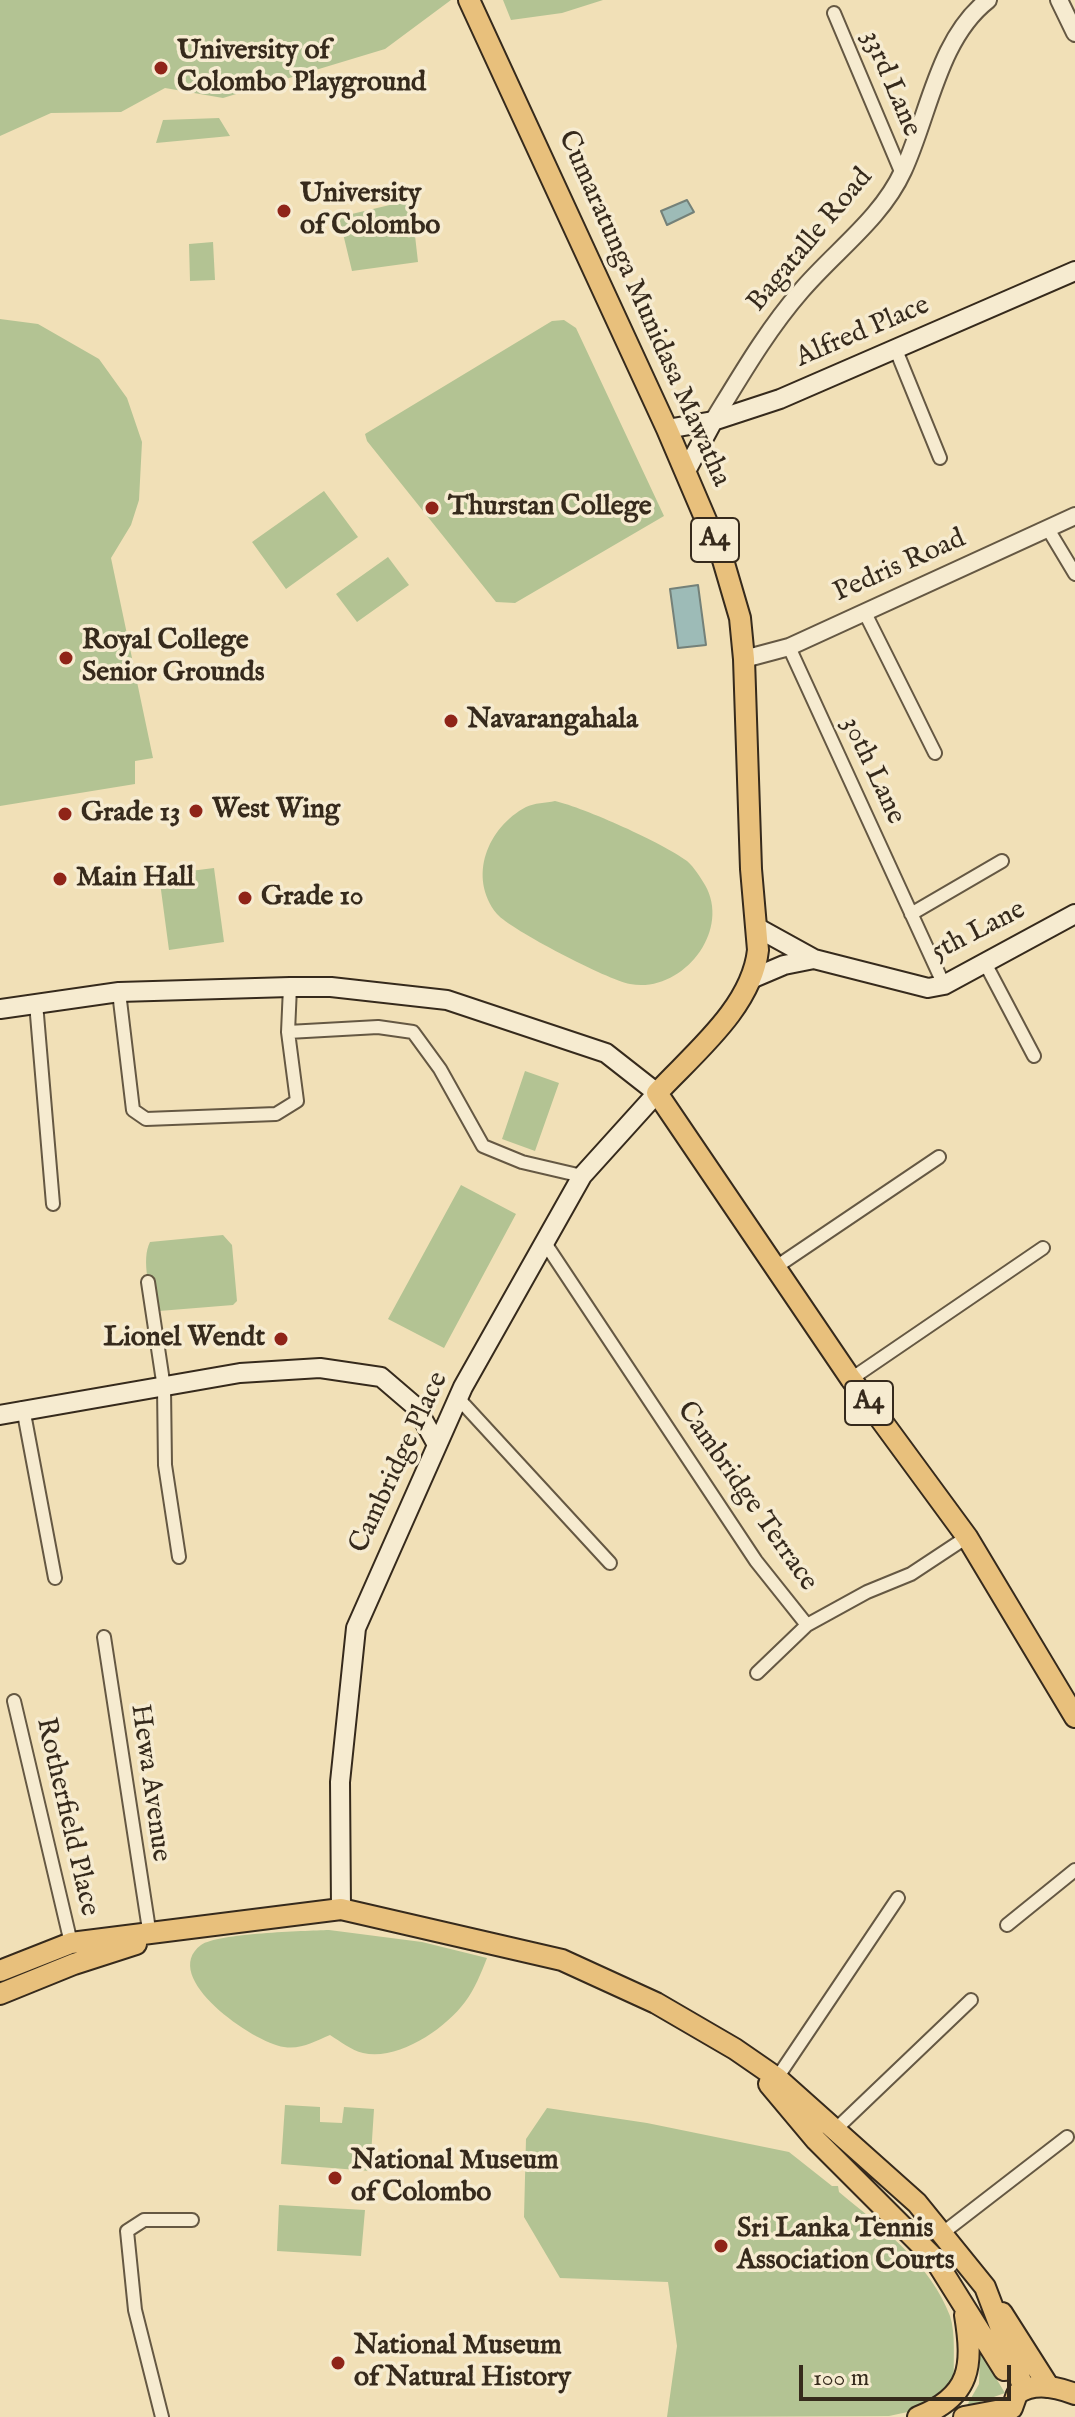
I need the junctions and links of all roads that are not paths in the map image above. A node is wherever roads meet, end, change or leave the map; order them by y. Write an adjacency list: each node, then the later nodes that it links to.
1 (469, 0): 10 (main road, Cumaratunga Munidasa Mawatha / A4)
2 (988, 0): 6 (street, Bagatalle Road)
3 (1059, 0): 5 (street)
4 (834, 13): 6 (street, 33rd Lane)
5 (1075, 33)
6 (902, 174): 9 (street, Bagatalle Road)
7 (1075, 271): 8 (main road, Alfred Place)
8 (896, 350): 9 (main road, Alfred Place); 11 (street)
9 (713, 421): 10 (main road, Alfred Place); 12 (main road, Bagatalle Road)
10 (667, 429): 12 (main road, Cumaratunga Munidasa Mawatha / A4)
11 (940, 458)
12 (686, 471): 18 (main road, Cumaratunga Munidasa Mawatha / A4)
13 (1075, 516): 14 (street, Pedris Road)
14 (1048, 529): 15 (street); 16 (street, Pedris Road)
15 (1075, 574)
16 (865, 613): 17 (street, Pedris Road); 19 (street)
17 (789, 647): 18 (street, Pedris Road); 21 (street, 30th Lane)
18 (744, 659): 23 (main road, Cumaratunga Munidasa Mawatha / A4)
19 (935, 753)
20 (1002, 861): 21 (street)
21 (911, 914): 27 (street, 30th Lane)
22 (1075, 914): 25 (main road, 5th Lane)
23 (756, 927): 24 (main road, 5th Lane); 26 (main road, Cumaratunga Munidasa Mawatha / A4)
24 (814, 959): 26 (main road, 5th Lane); 27 (main road, 5th Lane)
25 (985, 963): 27 (main road, 5th Lane); 33 (street)
26 (751, 979): 34 (main road, Cumaratunga Munidasa Mawatha / A4)
27 (944, 985)
28 (290, 987): 29 (main road); 32 (street); 34 (main road)
29 (119, 992): 30 (main road); 32 (street)
30 (36, 1003): 31 (main road); 37 (street)
31 (0, 1009)
32 (288, 1032): 36 (street)
33 (1034, 1056)
34 (657, 1093): 36 (main road, Cambridge Place); 40 (main road, A4)
35 (939, 1157): 40 (street)
36 (582, 1176): 38 (main road, Cambridge Place)
37 (53, 1204)
38 (545, 1243): 44 (main road, Cambridge Place); 52 (street, Cambridge Terrace)
39 (1043, 1248): 42 (street)
40 (776, 1267): 42 (main road, A4)
41 (148, 1282): 43 (street)
42 (851, 1379): 48 (main road, A4)
43 (164, 1388): 45 (main road); 47 (main road); 49 (street)
44 (458, 1398): 47 (main road, Cambridge Place); 50 (street)
45 (23, 1408): 46 (main road); 51 (street)
46 (0, 1415)
47 (436, 1443): 59 (main road, Cambridge Place)
48 (967, 1537): 52 (street, Cambridge Terrace); 56 (main road, A4)
49 (179, 1557)
50 (610, 1563)
51 (55, 1578)
52 (807, 1625): 54 (street)
53 (104, 1637): 61 (street, Hewa Avenue)
54 (757, 1673)
55 (14, 1701): 62 (street, Rotherfield Place)
56 (1075, 1717)
57 (1075, 1870): 60 (street)
58 (898, 1898): 67 (street)
59 (341, 1909): 61 (main road); 66 (main road)
60 (1007, 1925)
61 (150, 1936): 62 (main road); 64 (main road)
62 (71, 1943): 63 (main road)
63 (0, 1971)
64 (0, 1994)
65 (971, 2000): 68 (street)
66 (749, 2059): 67 (main road); 73 (main road)
67 (777, 2078): 68 (main road)
68 (836, 2129): 71 (main road)
69 (1067, 2137): 71 (street)
70 (192, 2220): 77 (street)
71 (944, 2232): 72 (main road)
72 (985, 2287): 74 (main road); 76 (main road)
73 (964, 2311): 76 (main road); 78 (main road)
74 (1049, 2387): 75 (main road); 76 (main road)
75 (1075, 2394)
76 (1016, 2402): 79 (main road)
77 (162, 2417)
78 (918, 2417)
79 (964, 2417)

